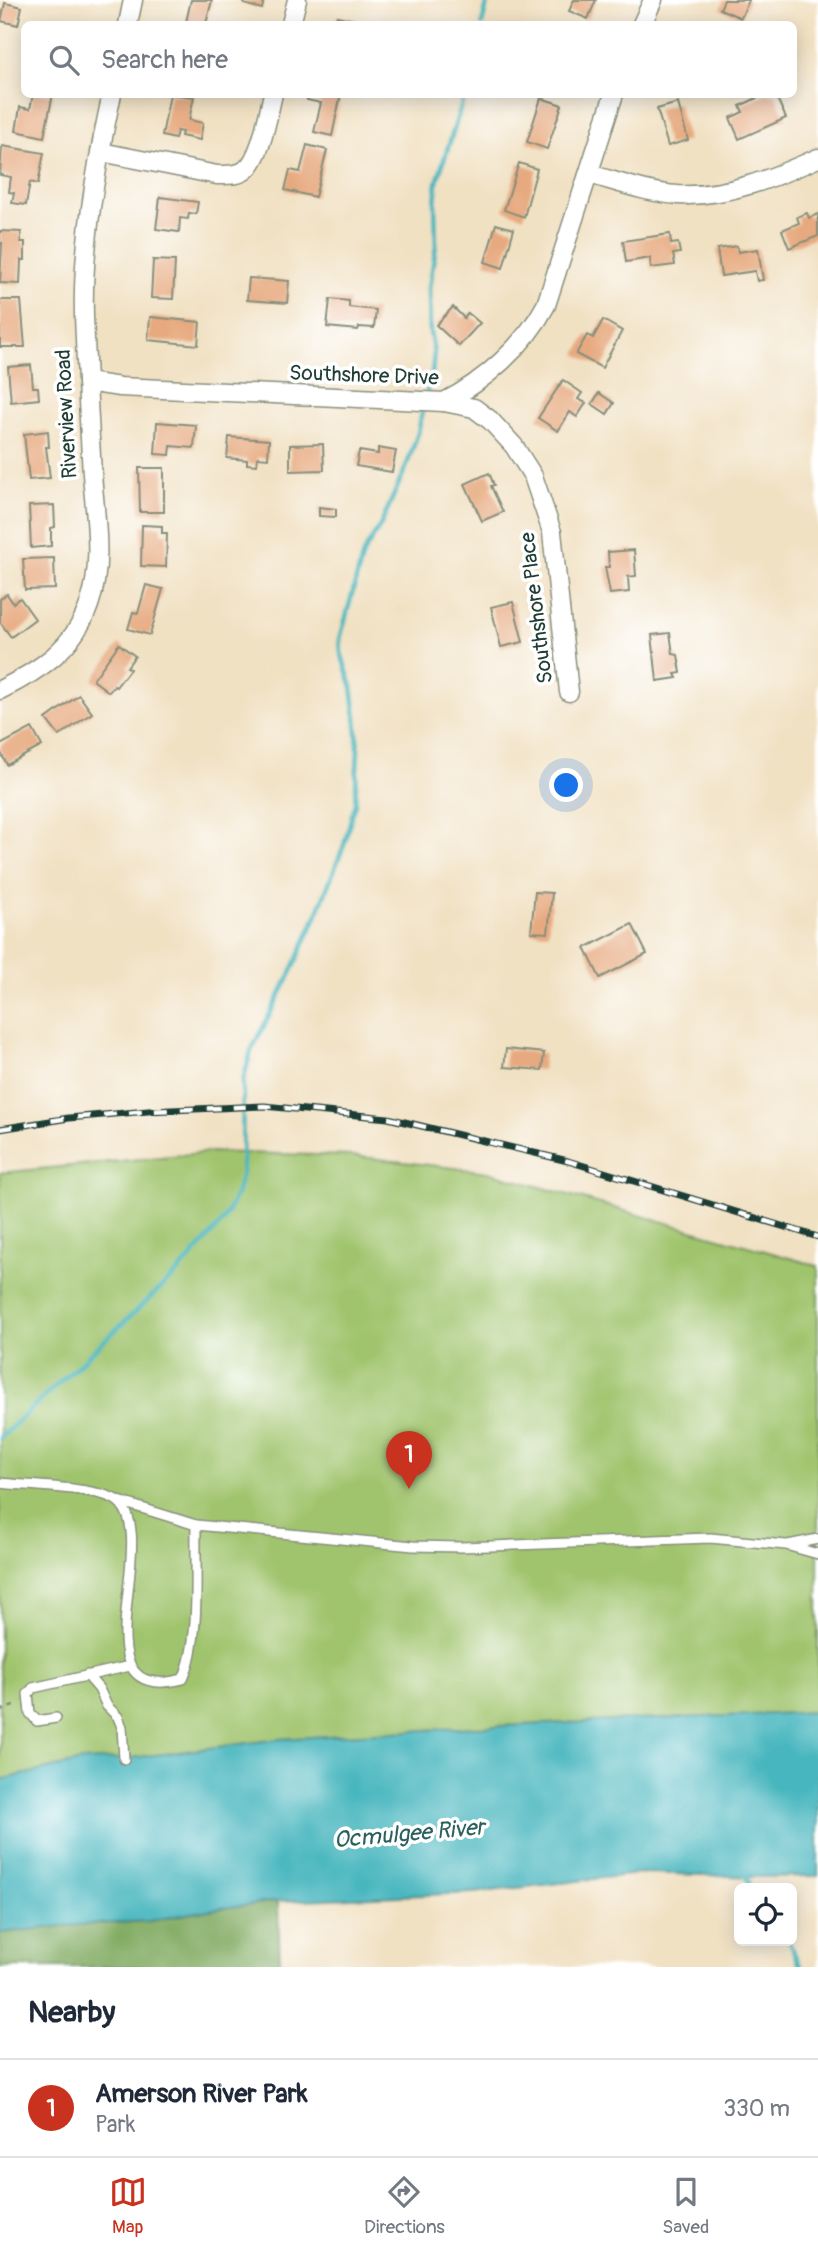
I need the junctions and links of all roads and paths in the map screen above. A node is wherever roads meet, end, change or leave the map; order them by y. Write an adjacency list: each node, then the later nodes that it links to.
1 (133, 0): 4 (street)
2 (298, 0): 5 (street)
3 (653, 0): 6 (street)
4 (129, 21)
5 (292, 21)
6 (643, 21)
7 (111, 98): 10 (street, Riverview Road)
8 (272, 98): 10 (street)
9 (613, 98): 12 (street, Southshore Drive)
10 (101, 152): 13 (street, Riverview Road)
11 (818, 158): 12 (street)
12 (589, 174): 14 (street, Southshore Drive)
13 (87, 382): 14 (street, Southshore Drive); 15 (street, Riverview Road)
14 (444, 402): 16 (street, Southshore Place)
15 (0, 690)
16 (569, 692)
17 (0, 1483): 18 (lane)
18 (117, 1500): 19 (lane); 23 (lane)
19 (195, 1525): 21 (lane); 23 (lane)
20 (818, 1539): 21 (lane)
21 (786, 1545): 22 (lane)
22 (818, 1555)
23 (130, 1666): 24 (lane)
24 (87, 1675): 25 (lane); 28 (lane)
25 (28, 1703): 26 (path); 27 (lane)
26 (0, 1711)
27 (56, 1718)
28 (124, 1759)

